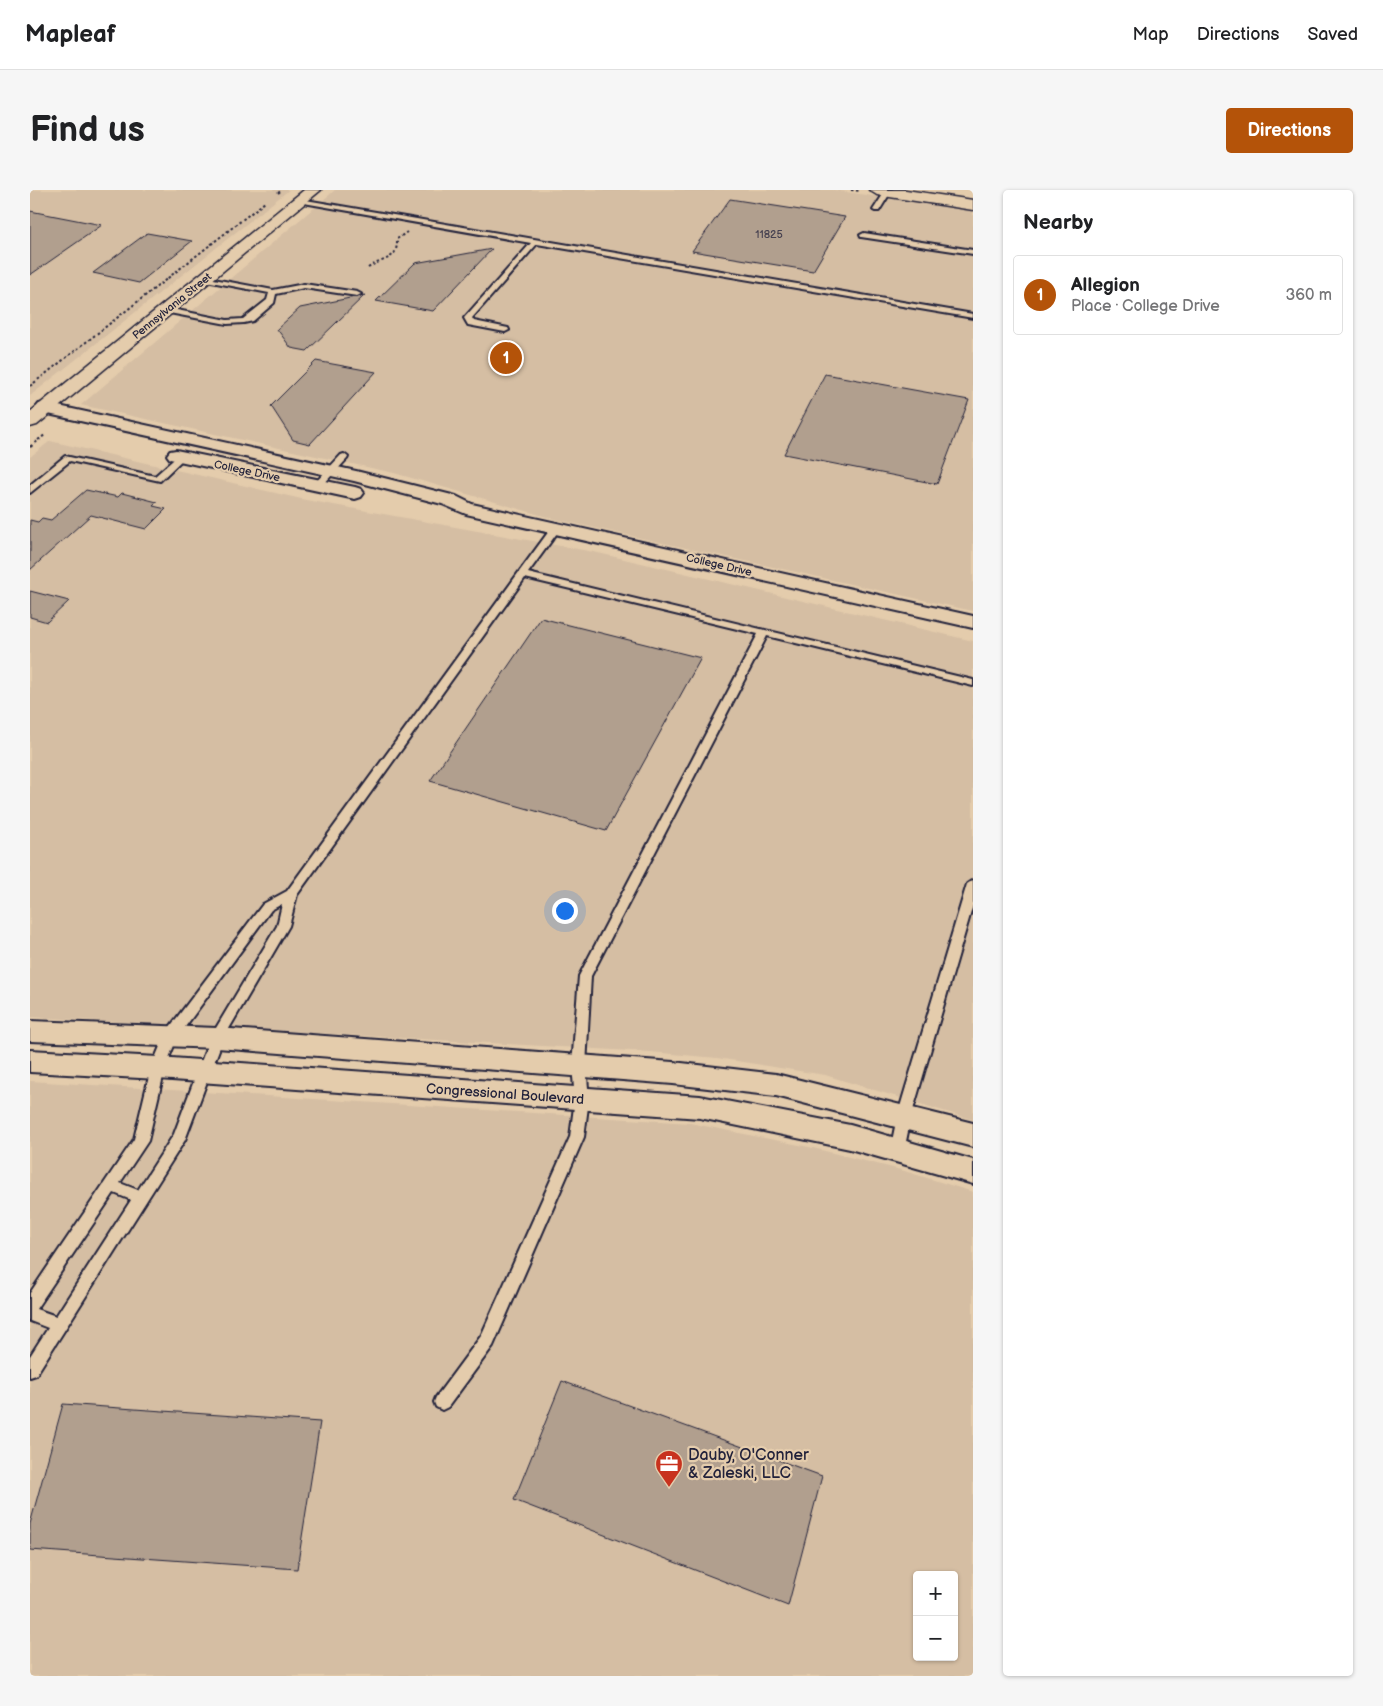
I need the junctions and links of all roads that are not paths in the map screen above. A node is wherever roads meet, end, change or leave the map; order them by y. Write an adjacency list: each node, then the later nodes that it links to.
1 (937, 190): 4 (main road)
2 (884, 191): 5 (main road); 6 (lane)
3 (306, 195): 8 (lane); 10 (main road, Pennsylvania Street)
4 (973, 195)
5 (973, 205)
6 (877, 210)
7 (864, 234): 9 (lane)
8 (535, 242): 14 (lane); 15 (lane)
9 (973, 252)
10 (206, 279): 11 (lane); 13 (main road, Pennsylvania Street)
11 (273, 292): 12 (lane); 13 (lane)
12 (357, 294)
13 (167, 310): 16 (main road, Pennsylvania Street)
14 (973, 316)
15 (505, 330)
16 (45, 408): 17 (main road, Pennsylvania Street); 22 (street, College Drive)
17 (30, 421): 18 (street)
18 (134, 445)
19 (162, 452): 20 (street, College Drive)
20 (181, 456): 23 (street, College Drive); 24 (lane)
21 (344, 457): 22 (lane)
22 (331, 471): 23 (lane); 25 (street, College Drive)
23 (317, 486): 25 (street, College Drive)
24 (30, 490)
25 (466, 508): 26 (street, College Drive)
26 (555, 529): 27 (lane); 28 (street, College Drive)
27 (522, 574): 29 (lane); 32 (lane)
28 (973, 622)
29 (764, 632): 30 (lane); 37 (lane)
30 (973, 682)
31 (973, 884): 41 (lane)
32 (291, 894): 34 (lane); 35 (lane)
33 (30, 1031): 34 (street)
34 (171, 1036): 35 (street); 38 (lane)
35 (217, 1038): 37 (street); 39 (lane)
36 (30, 1062): 38 (street, Congressional Boulevard)
37 (579, 1066): 40 (lane); 41 (street)
38 (158, 1068): 39 (street, Congressional Boulevard); 45 (lane)
39 (204, 1071): 40 (street, Congressional Boulevard); 46 (lane)
40 (582, 1099): 43 (street, Congressional Boulevard); 51 (lane)
41 (904, 1117): 42 (street); 43 (lane)
42 (973, 1135)
43 (897, 1151): 44 (street, Congressional Boulevard)
44 (973, 1172)
45 (111, 1186): 46 (lane); 47 (lane)
46 (141, 1197): 49 (lane)
47 (30, 1306)
48 (30, 1314): 49 (lane)
49 (60, 1325): 50 (lane)
50 (30, 1370)
51 (442, 1402)

